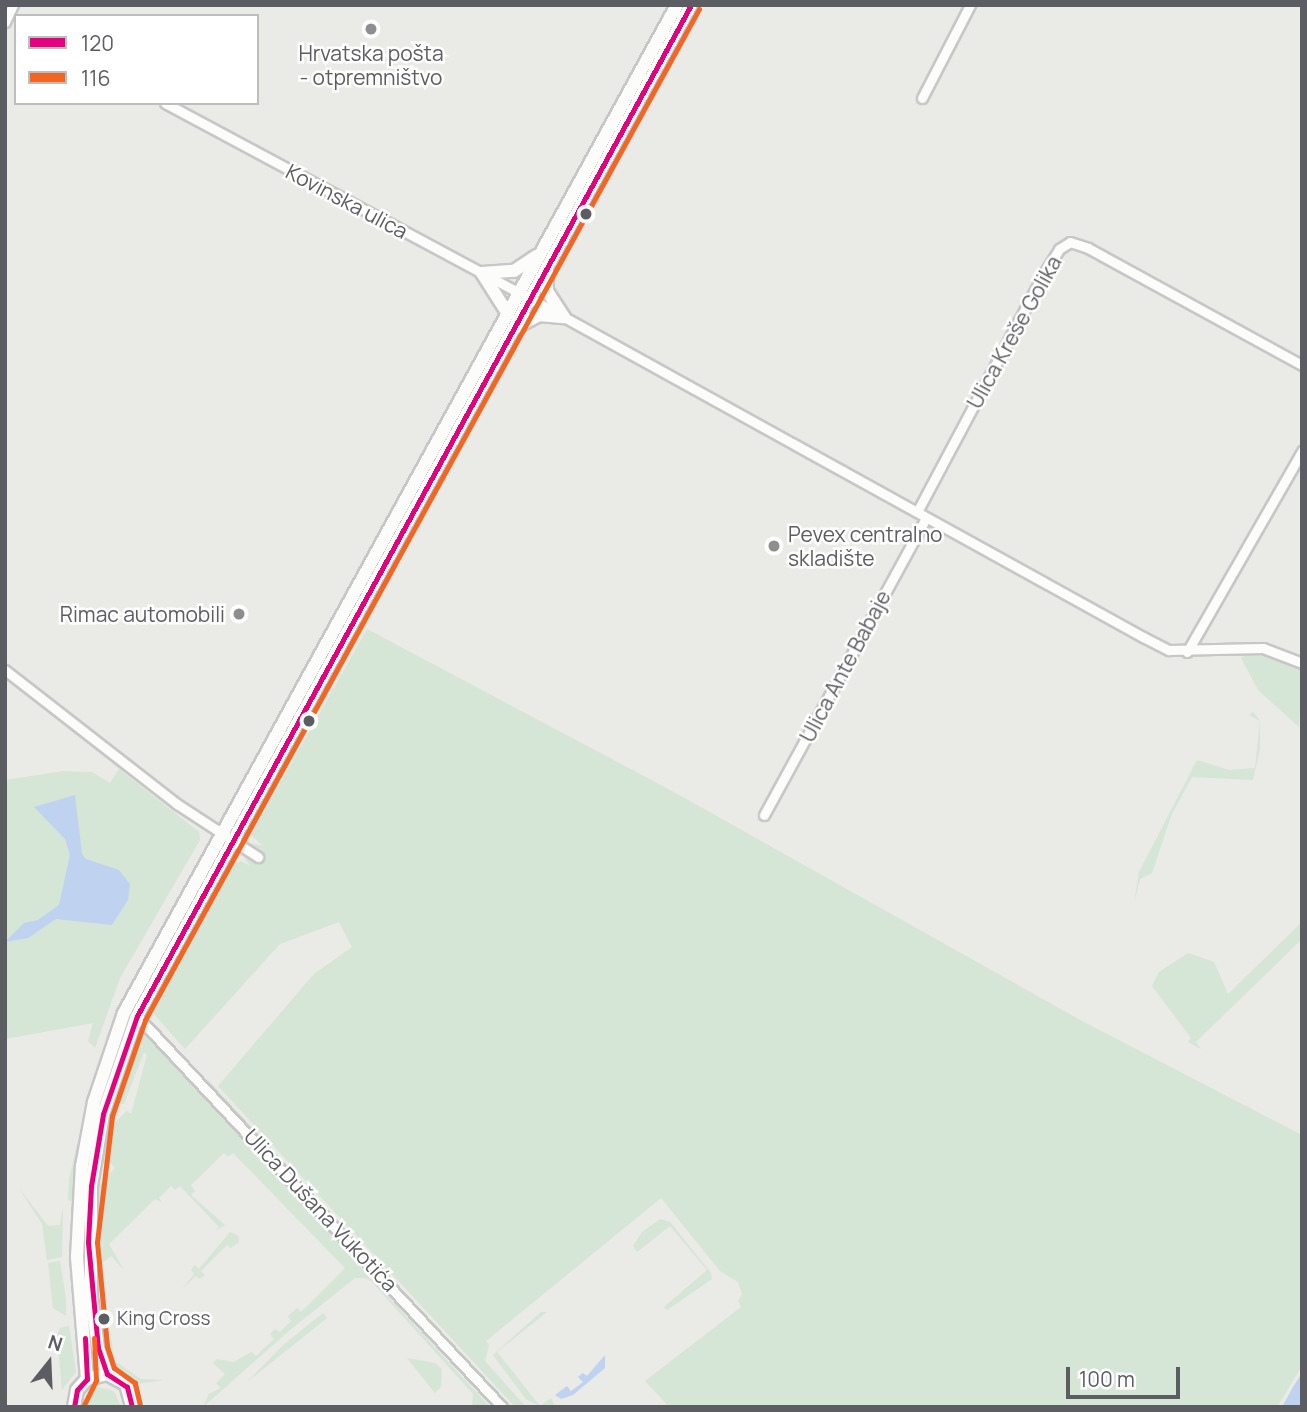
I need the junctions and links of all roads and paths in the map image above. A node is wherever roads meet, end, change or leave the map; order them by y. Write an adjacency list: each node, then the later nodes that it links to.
1 (13, 5): 5 (street)
2 (677, 5): 8 (main road)
3 (691, 5): 9 (main road)
4 (970, 5): 6 (street)
5 (8, 20)
6 (922, 98)
7 (168, 105): 10 (street, Kovinska ulica)
8 (546, 246): 10 (main road); 11 (main road)
9 (548, 265): 11 (main road); 13 (main road)
10 (482, 273): 11 (street, Kovinska ulica); 12 (main road)
11 (525, 296): 12 (main road); 13 (street); 14 (main road)
12 (508, 314): 23 (main road)
13 (564, 317): 14 (main road); 17 (street)
14 (512, 330): 24 (main road)
15 (1302, 365): 17 (street, Ulica Kreše Golika)
16 (1302, 451): 19 (street)
17 (917, 512): 18 (street)
18 (926, 518): 19 (street); 22 (street, Ulica Ante Babaje)
19 (1187, 652): 20 (street)
20 (1302, 663)
21 (5, 670): 23 (street)
22 (764, 815)
23 (222, 834): 24 (street); 28 (main road)
24 (234, 841): 25 (street); 26 (main road)
25 (258, 857)
26 (137, 1016): 27 (main road); 31 (street, Ulica Dušana Vukotića)
27 (107, 1374): 28 (main road); 30 (main road)
28 (87, 1379): 29 (main road)
29 (74, 1407)
30 (132, 1407)
31 (502, 1407)

